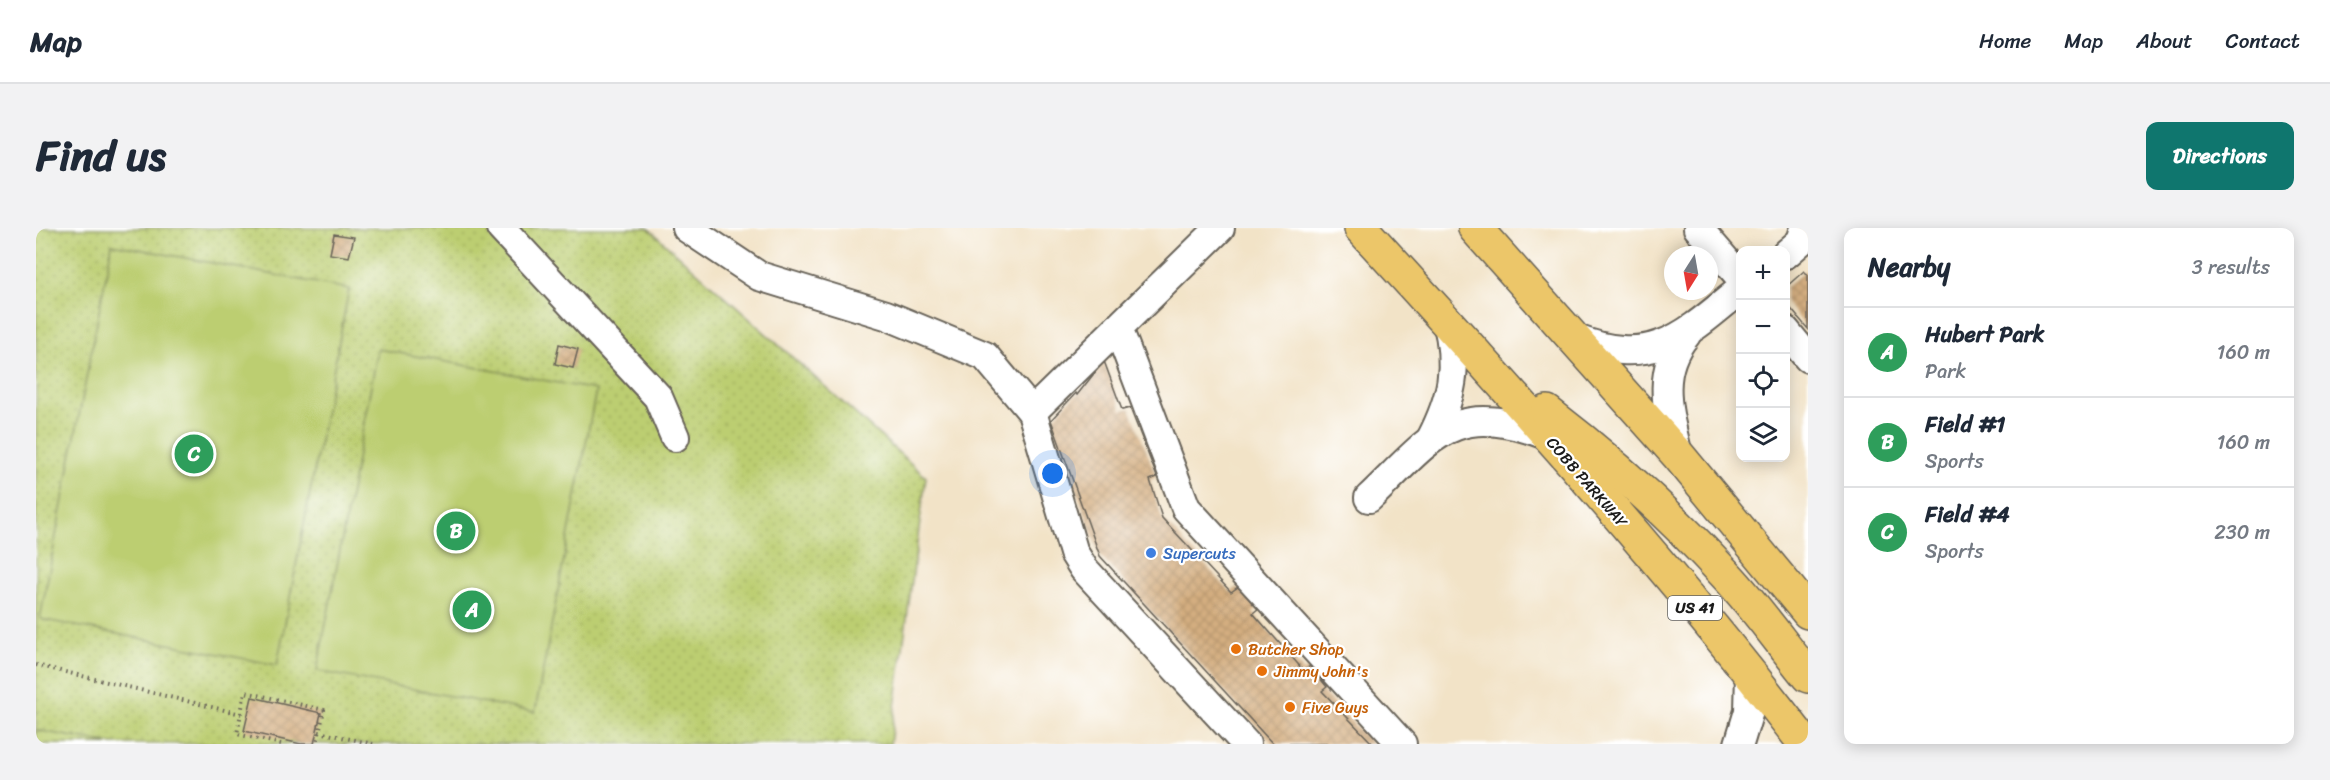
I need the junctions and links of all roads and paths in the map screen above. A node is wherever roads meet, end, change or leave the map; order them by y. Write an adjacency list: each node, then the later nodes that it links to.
1 (501, 228): 20 (lane)
2 (687, 228): 18 (lane)
3 (1220, 228): 12 (lane)
4 (1361, 228): 11 (main road, COBB PARKWAY / US 41)
5 (1475, 228): 15 (main road)
6 (1698, 228): 9 (lane)
7 (1805, 228): 8 (lane)
8 (1790, 250)
9 (1736, 272)
10 (1736, 293): 13 (lane)
11 (1447, 321): 17 (main road, COBB PARKWAY / US 41); 21 (lane)
12 (1118, 328): 18 (lane); 34 (lane)
13 (1686, 335): 15 (lane); 22 (lane)
14 (1790, 337): 16 (lane)
15 (1574, 338): 22 (main road)
16 (1808, 358)
17 (1485, 366): 19 (main road, COBB PARKWAY / US 41); 27 (main road)
18 (1032, 412): 33 (lane)
19 (1546, 435): 21 (lane); 26 (main road, COBB PARKWAY / US 41)
20 (675, 437)
21 (1431, 439): 23 (lane)
22 (1678, 455): 24 (main road)
23 (1370, 498)
24 (1808, 612)
25 (36, 666): 28 (path)
26 (1750, 673): 35 (lane); 36 (main road, COBB PARKWAY / US 41)
27 (1808, 676)
28 (241, 714): 29 (path); 30 (path)
29 (319, 732): 31 (path); 32 (path)
30 (281, 744)
31 (317, 744)
32 (374, 744)
33 (1246, 744)
34 (1402, 744)
35 (1739, 744)
36 (1805, 744)

